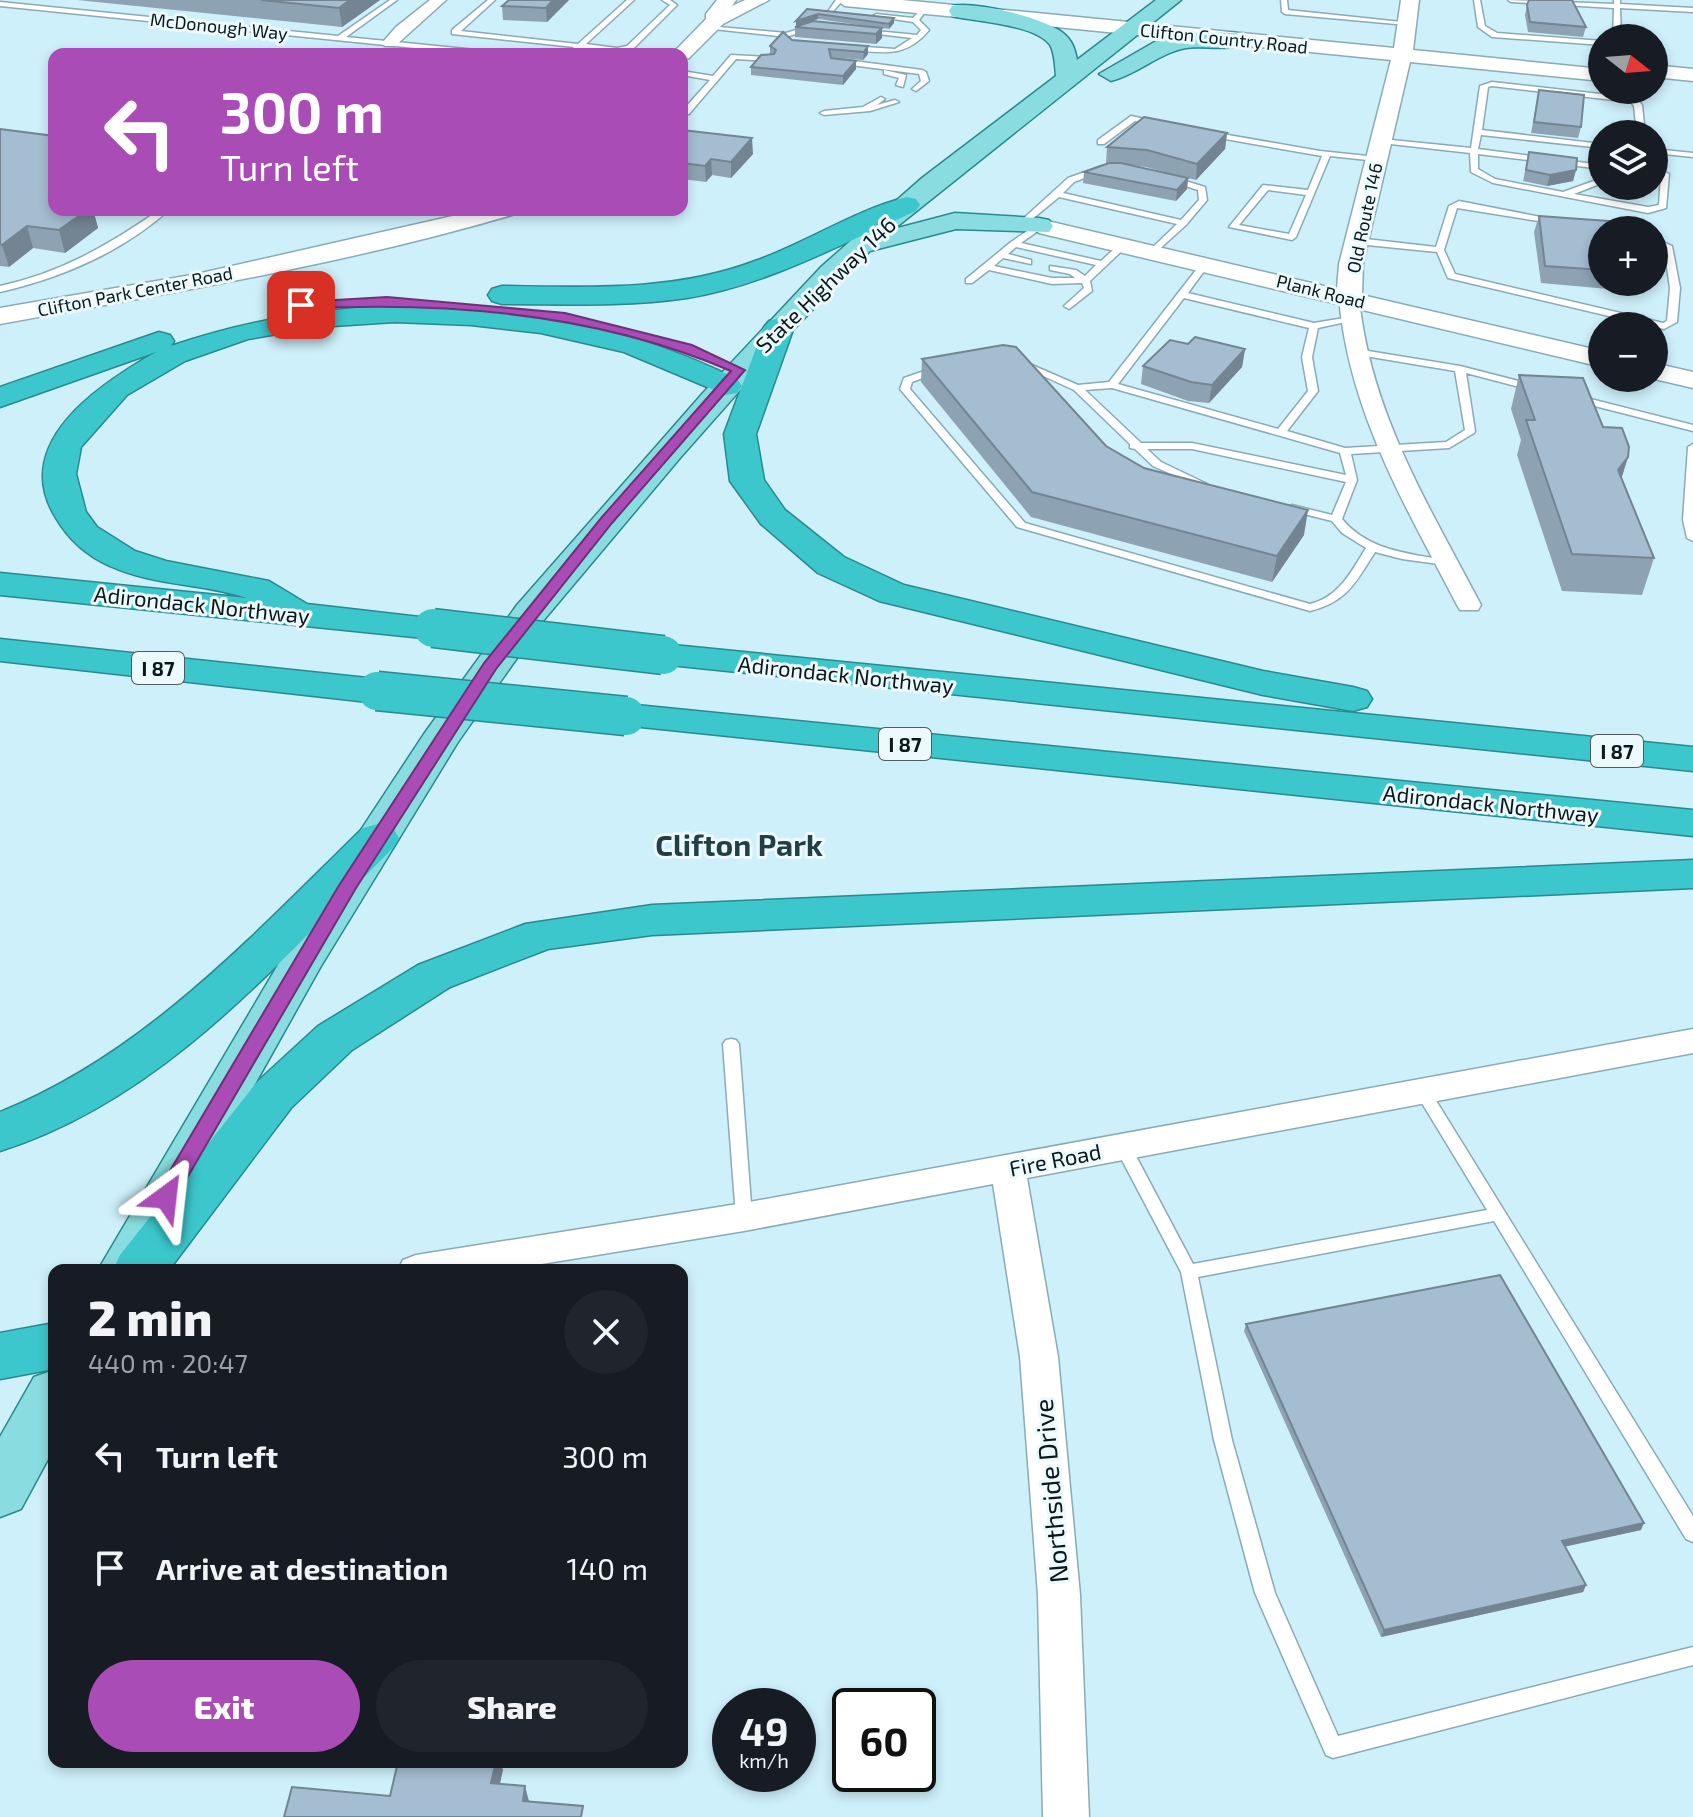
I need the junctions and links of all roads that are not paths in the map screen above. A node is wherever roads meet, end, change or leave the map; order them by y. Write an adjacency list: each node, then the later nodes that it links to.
1 (394, 0): 31 (lane)
2 (439, 0): 34 (street)
3 (492, 0): 29 (lane)
4 (631, 0): 36 (lane)
5 (665, 0): 41 (lane)
6 (727, 0): 21 (street)
7 (760, 0): 21 (street)
8 (1170, 0): 22 (main road, State Highway 146)
9 (1284, 0): 20 (lane)
10 (1410, 0): 20 (street, Old Route 146)
11 (1477, 0): 24 (lane)
12 (1511, 0): 13 (lane)
13 (1617, 3): 17 (lane); 23 (lane)
14 (0, 4): 31 (lane, McDonough Way)
15 (843, 5): 15 (lane); 18 (street, Clifton Country Road)
16 (966, 6): 18 (street, Clifton Country Road); 22 (street, Clifton Country Road); 52 (main road)
17 (1693, 10)
18 (920, 14): 19 (lane); 30 (lane)
19 (872, 16)
20 (1407, 23): 44 (street, Old Route 146)
21 (712, 24): 27 (lane); 42 (street)
22 (1141, 24): 32 (street, Clifton Country Road); 44 (street, Clifton Country Road); 52 (main road, State Highway 146)
23 (1617, 24)
24 (1482, 27): 28 (lane); 33 (lane)
25 (828, 28): 27 (lane)
26 (859, 31): 30 (lane)
27 (786, 35): 35 (lane)
28 (1588, 35)
29 (489, 37): 36 (lane); 39 (lane)
30 (919, 37): 43 (lane)
31 (340, 38): 34 (lane, McDonough Way)
32 (1236, 40): 44 (street, Clifton Country Road); 57 (main road)
33 (1588, 42)
34 (390, 43): 37 (lane); 38 (lane, McDonough Way)
35 (792, 43)
36 (579, 47): 40 (lane)
37 (384, 48)
38 (436, 48)
39 (477, 48)
40 (592, 48)
41 (629, 48)
42 (688, 48)
43 (840, 48)
44 (1402, 51): 46 (street, Clifton Country Road); 48 (street, Clifton Country Road); 70 (street, Old Route 146)
45 (770, 57): 51 (lane)
46 (1588, 65)
47 (1668, 72): 50 (street)
48 (1588, 73)
49 (688, 74): 51 (lane)
50 (1693, 75)
51 (716, 79): 60 (lane)
52 (1068, 79): 57 (main road, State Highway 146)
53 (1668, 81): 54 (street)
54 (1693, 84)
55 (900, 85): 56 (lane)
56 (916, 89)
57 (1045, 98): 67 (main road, State Highway 146)
58 (881, 99): 61 (lane)
59 (895, 102): 61 (lane)
60 (688, 108)
61 (865, 109): 62 (lane)
62 (824, 113)
63 (1640, 120): 66 (lane)
64 (1172, 126): 68 (lane)
65 (1198, 131): 73 (lane)
66 (1478, 132): 69 (lane); 71 (lane)
67 (988, 141): 85 (main road, State Highway 146); 88 (main road)
68 (1101, 142)
69 (1588, 144)
70 (1380, 150): 71 (lane); 73 (lane); 91 (street, Old Route 146)
71 (1474, 151): 75 (lane); 81 (lane)
72 (1668, 152): 74 (lane)
73 (1327, 154): 79 (lane)
74 (1693, 155)
75 (1588, 165)
76 (1115, 167): 80 (lane)
77 (1155, 175): 90 (lane)
78 (1588, 185): 81 (lane)
79 (1309, 193): 79 (lane)
80 (1057, 194): 88 (lane); 90 (lane)
81 (1562, 195): 82 (lane)
82 (1588, 199)
83 (1593, 200): 84 (lane)
84 (1663, 200)
85 (907, 205): 95 (main road, State Highway 146); 108 (highway)
86 (156, 216): 106 (lane)
87 (483, 216): 111 (street, Clifton Park Center Road)
88 (1033, 222): 92 (lane); 93 (street, Plank Road); 95 (main road)
89 (1566, 222): 96 (lane)
90 (1183, 223): 97 (lane)
91 (1357, 241): 96 (lane); 110 (street, Old Route 146)
92 (1014, 244): 98 (lane); 101 (lane)
93 (1125, 244): 97 (street, Plank Road); 101 (lane)
94 (1668, 246): 96 (lane)
95 (858, 248): 113 (main road, State Highway 146)
96 (1440, 250)
97 (1154, 251): 100 (street, Plank Road)
98 (1001, 255): 99 (lane); 102 (lane)
99 (1028, 262)
100 (1206, 263): 107 (lane); 110 (street, Plank Road)
101 (1103, 264): 104 (lane)
102 (987, 267): 104 (lane); 105 (lane)
103 (1053, 268): 104 (lane)
104 (1085, 280): 109 (lane)
105 (969, 281)
106 (0, 289)
107 (1184, 295): 112 (lane); 122 (lane)
108 (322, 302): 120 (highway); 126 (highway)
109 (1069, 306)
110 (1349, 309): 112 (lane); 114 (street, Old Route 146); 115 (street, Plank Road)
111 (0, 316)
112 (1314, 326): 128 (lane)
113 (779, 327): 120 (main road, State Highway 146); 146 (highway)
114 (1356, 352): 118 (lane); 130 (street, Old Route 146)
115 (1588, 356)
116 (1006, 360): 123 (lane)
117 (947, 368): 138 (lane)
118 (1460, 369): 124 (lane); 130 (lane)
119 (1668, 374): 121 (street)
120 (732, 378): 142 (highway); 149 (main road, State Highway 146)
121 (1693, 380)
122 (1112, 385): 123 (lane); 128 (lane)
123 (1077, 388): 129 (lane)
124 (1548, 392)
125 (1562, 395): 127 (lane)
126 (0, 398)
127 (1693, 428)
128 (1279, 434): 132 (lane)
129 (1134, 446): 133 (lane); 134 (lane)
130 (1390, 447): 132 (lane); 139 (street, Old Route 146)
131 (1693, 447): 137 (lane)
132 (1345, 451): 133 (lane)
133 (1352, 480): 136 (lane)
134 (1210, 486)
135 (1279, 505): 136 (lane)
136 (1336, 519): 138 (lane)
137 (1693, 538)
138 (1372, 547): 139 (lane)
139 (1449, 564): 141 (street, Old Route 146)
140 (0, 584): 142 (highway, Adirondack Northway / I 87)
141 (1469, 605)
142 (297, 614): 146 (highway, Adirondack Northway / I 87, bridge)
143 (0, 650): 145 (highway, Adirondack Northway / I 87)
144 (0, 676): 145 (highway)
145 (315, 685): 148 (highway, Adirondack Northway / I 87, bridge)
146 (1541, 744): 147 (highway, Adirondack Northway / I 87)
147 (1693, 759)
148 (1693, 823)
149 (378, 838): 154 (highway); 159 (main road, State Highway 146)
150 (1693, 874): 160 (highway)
151 (1693, 1041): 153 (street, Fire Road)
152 (731, 1044): 158 (lane)
153 (1422, 1090): 155 (street, Fire Road); 157 (lane)
154 (0, 1132)
155 (1122, 1145): 156 (street, Fire Road); 162 (lane)
156 (1008, 1168): 158 (street, Fire Road); 169 (street, Northside Drive)
157 (1498, 1214): 162 (lane); 167 (lane)
158 (744, 1217): 161 (street, Fire Road)
159 (127, 1264)
160 (144, 1264)
161 (453, 1264)
162 (1189, 1272): 168 (lane)
163 (48, 1347): 164 (highway)
164 (0, 1356)
165 (48, 1405): 166 (main road)
166 (0, 1491)
167 (1693, 1533)
168 (1693, 1656)
169 (1066, 1817)

